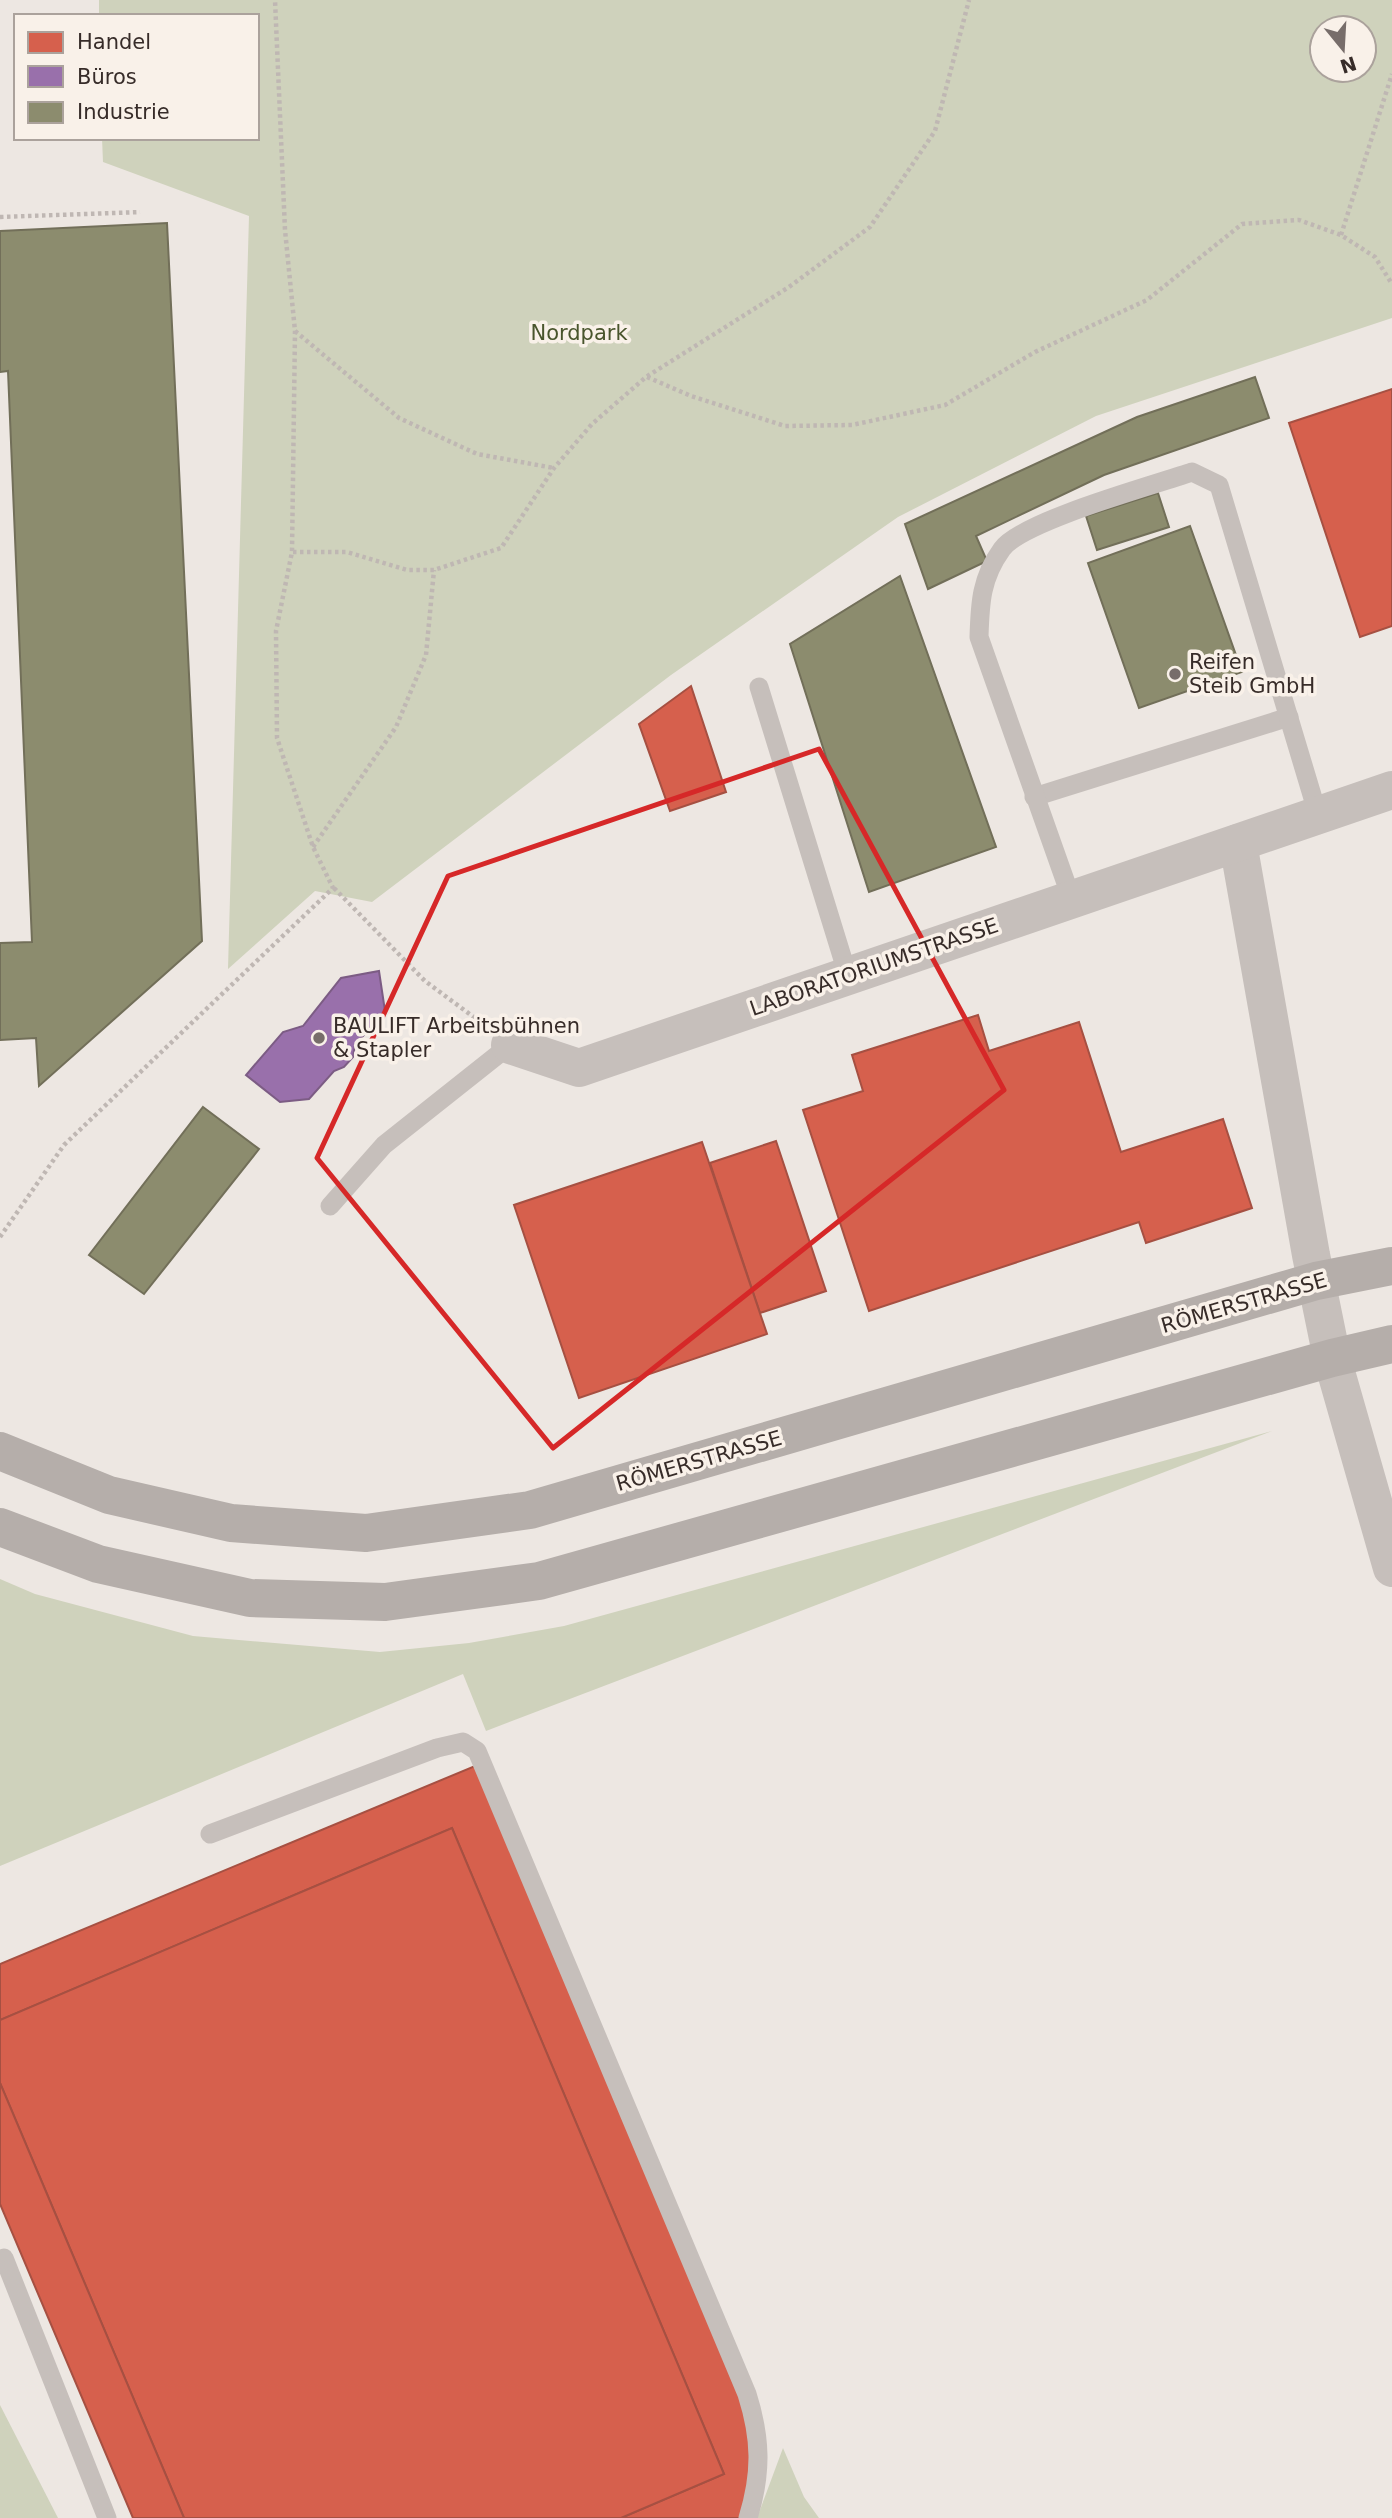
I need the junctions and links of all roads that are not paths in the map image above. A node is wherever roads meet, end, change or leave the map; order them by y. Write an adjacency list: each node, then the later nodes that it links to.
1 (759, 687): 8 (lane)
2 (1289, 717): 4 (lane); 4 (lane); 5 (lane)
3 (1392, 790): 5 (street, LABORATORIUMSTRASSE)
4 (1034, 797): 7 (lane)
5 (1318, 815): 6 (street, LABORATORIUMSTRASSE)
6 (1238, 843): 7 (street, LABORATORIUMSTRASSE); 12 (street)
7 (1072, 900): 8 (street, LABORATORIUMSTRASSE)
8 (848, 976): 9 (street, LABORATORIUMSTRASSE)
9 (510, 1045): 10 (lane)
10 (330, 1206)
11 (1392, 1266): 12 (main road, RÖMERSTRASSE)
12 (1316, 1281): 14 (street); 15 (main road, RÖMERSTRASSE)
13 (1392, 1344): 14 (main road)
14 (1332, 1358): 16 (main road); 17 (street)
15 (0, 1451)
16 (0, 1527)
17 (1392, 1569)
18 (210, 1834): 21 (lane)
19 (4, 2258): 20 (lane)
20 (107, 2518)
21 (748, 2518)

